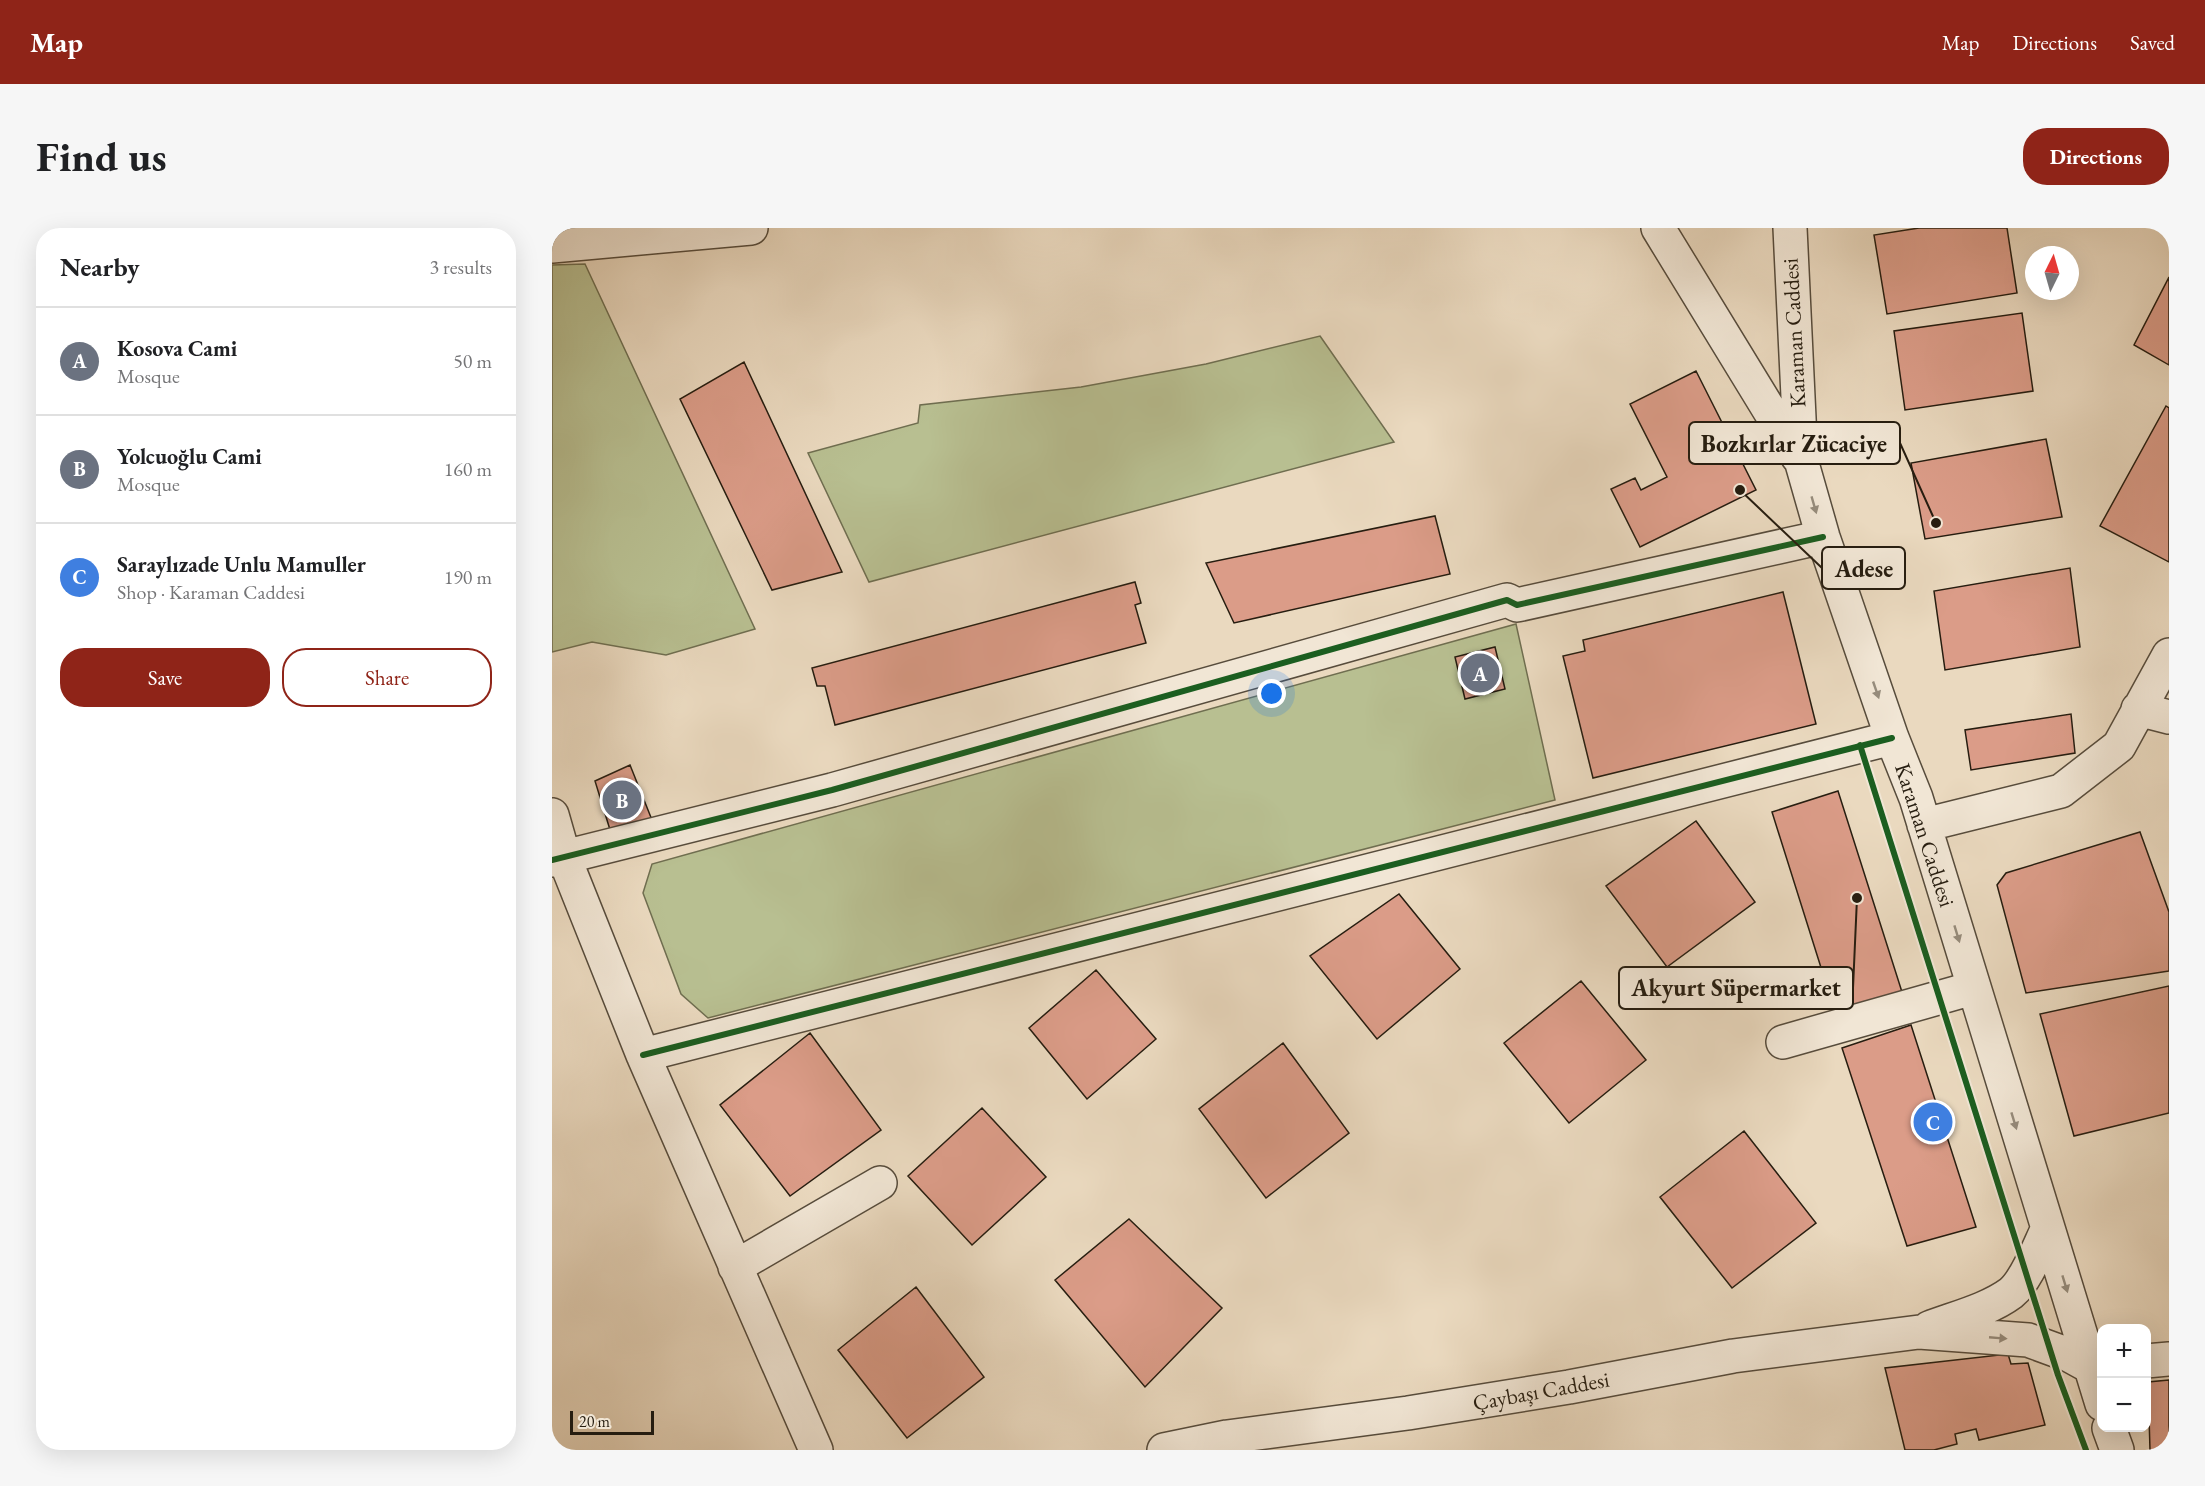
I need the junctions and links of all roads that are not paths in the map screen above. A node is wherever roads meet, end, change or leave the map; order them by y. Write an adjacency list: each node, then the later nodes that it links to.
1 (751, 228): 4 (street)
2 (1658, 228): 6 (street)
3 (1790, 228): 6 (street, Karaman Caddesi)
4 (590, 235): 5 (street)
5 (552, 246)
6 (1801, 460): 7 (street, Karaman Caddesi, one-way to 7)
7 (1823, 537): 11 (street, Karaman Caddesi, one-way to 11); 14 (street)
8 (2169, 655): 9 (street)
9 (2138, 710): 10 (street); 13 (street)
10 (2169, 717)
11 (1892, 738): 13 (street, Karaman Caddesi); 17 (street)
12 (552, 815): 14 (street)
13 (1924, 825): 15 (street, Karaman Caddesi, one-way to 15)
14 (558, 859): 17 (street)
15 (1973, 988): 16 (street); 19 (street, Karaman Caddesi, one-way to 19)
16 (1783, 1042)
17 (643, 1055): 20 (street)
18 (880, 1183): 20 (street)
19 (2048, 1228): 21 (street); 24 (street, Karaman Caddesi, one-way to 24)
20 (735, 1267): 26 (street)
21 (1919, 1332): 24 (street, one-way to 24); 27 (street, Çaybaşı Caddesi)
22 (2169, 1359): 23 (street)
23 (2151, 1361)
24 (2095, 1366)
25 (2110, 1432): 28 (street)
26 (816, 1450)
27 (1164, 1450)
28 (2117, 1450)

